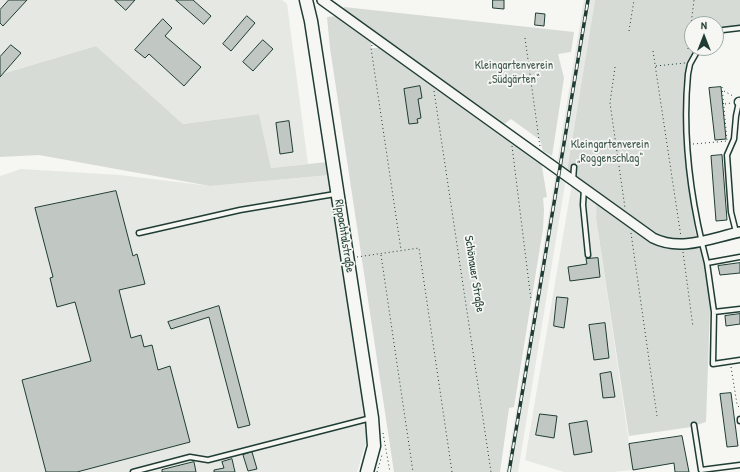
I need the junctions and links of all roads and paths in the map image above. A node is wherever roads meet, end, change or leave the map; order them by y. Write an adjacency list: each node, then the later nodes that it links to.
1 (306, 0): 28 (main road, Rippachtalstraße)
2 (322, 0): 9 (street)
3 (634, 0): 8 (path)
4 (694, 0): 5 (path)
5 (692, 16)
6 (740, 28): 7 (lane)
7 (724, 30)
8 (629, 31)
9 (375, 37): 16 (street); 34 (path)
10 (525, 38): 24 (path)
11 (653, 51): 14 (path)
12 (694, 56): 13 (lane)
13 (690, 64): 14 (path); 23 (lane)
14 (656, 66): 33 (path)
15 (615, 67): 29 (path)
16 (432, 79): 20 (street); 57 (path, Schönauer Straße)
17 (722, 87): 18 (path)
18 (723, 91): 19 (path); 22 (path)
19 (740, 102): 21 (lane)
20 (511, 136): 24 (street); 40 (path)
21 (734, 139): 22 (path); 30 (lane)
22 (727, 141): 23 (path)
23 (687, 144): 32 (lane)
24 (541, 157): 26 (street)
25 (574, 167): 26 (lane)
26 (572, 180): 27 (street)
27 (584, 188): 29 (street); 36 (lane)
28 (338, 193): 31 (lane); 48 (main road, Rippachtalstraße)
29 (629, 220): 33 (street); 47 (path)
30 (738, 232): 32 (street)
31 (139, 233)
32 (701, 241): 33 (street); 39 (lane)
33 (682, 244): 43 (path)
34 (401, 251): 35 (path); 56 (path)
35 (381, 254): 38 (path); 55 (path)
36 (588, 255)
37 (740, 257): 39 (lane)
38 (356, 258)
39 (707, 263): 42 (lane)
40 (531, 300)
41 (740, 309): 42 (lane)
42 (714, 312): 45 (lane)
43 (693, 327)
44 (740, 360): 45 (lane)
45 (730, 361): 46 (path)
46 (740, 409)
47 (657, 416)
48 (372, 418): 52 (lane); 53 (main road, Rippachtalstraße)
49 (694, 425): 51 (lane)
50 (383, 432): 54 (path)
51 (740, 465)
52 (133, 472)
53 (367, 472)
54 (390, 472)
55 (413, 472)
56 (452, 472)
57 (491, 472)

